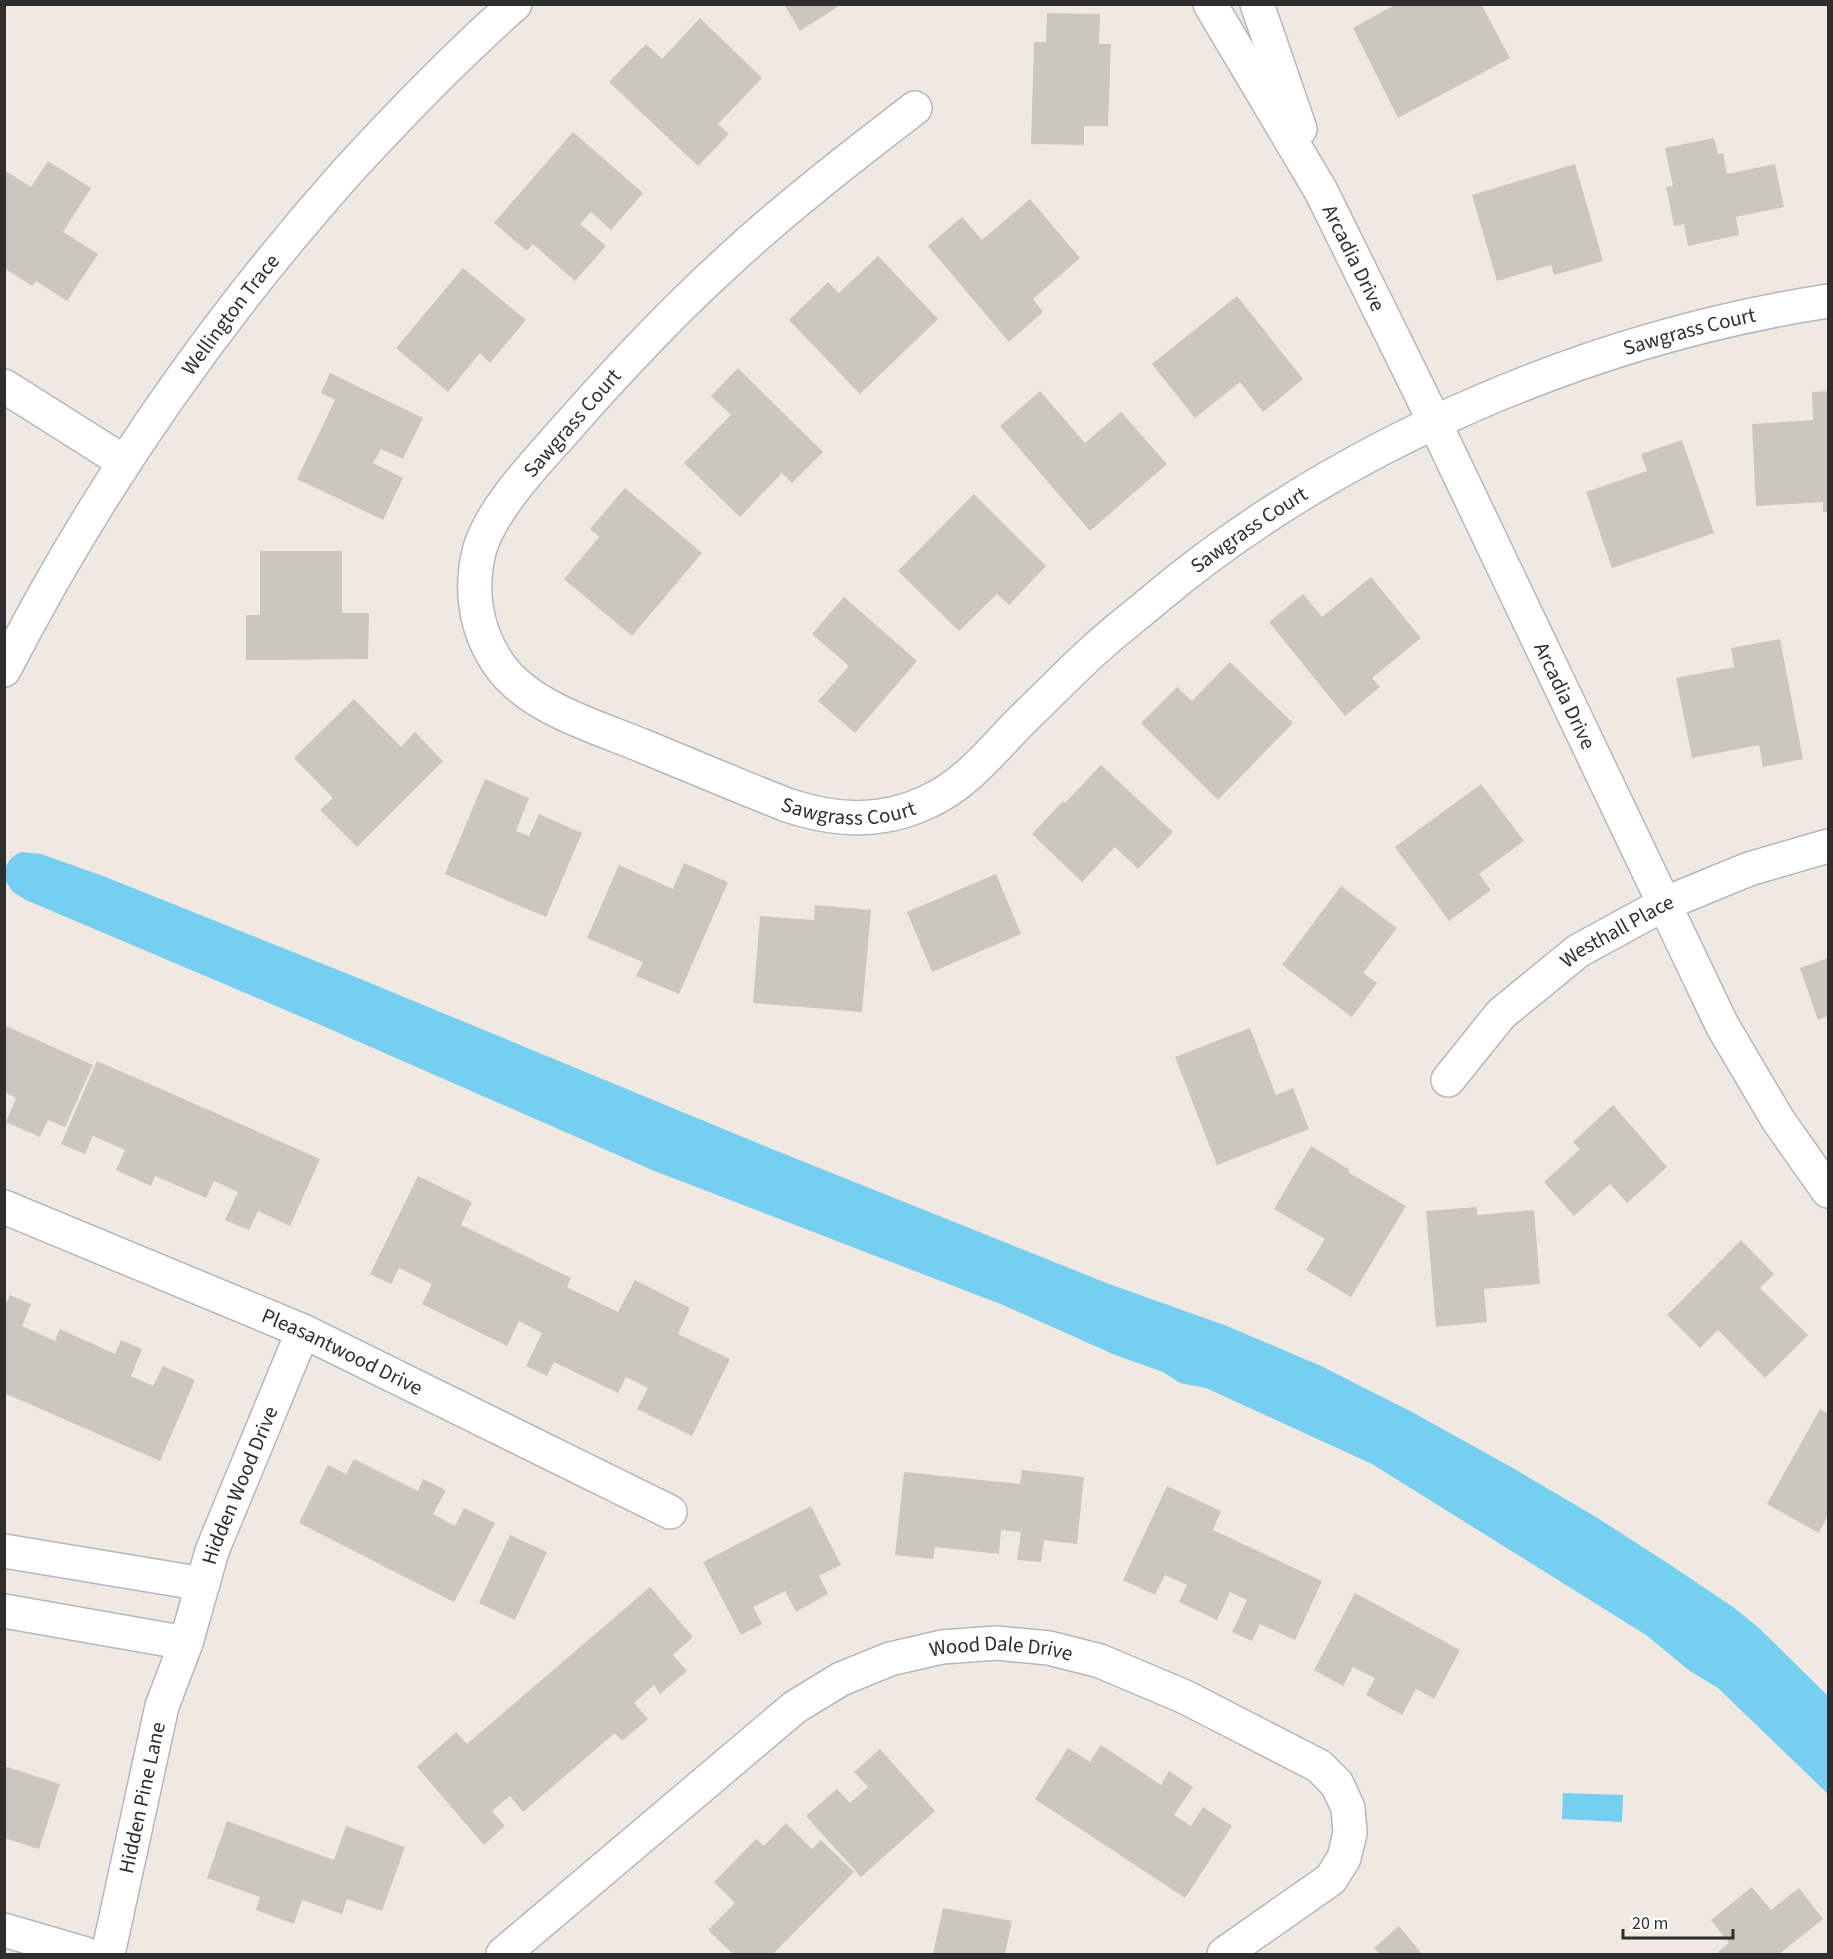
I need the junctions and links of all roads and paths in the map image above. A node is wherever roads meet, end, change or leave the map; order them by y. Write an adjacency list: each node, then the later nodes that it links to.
1 (515, 4): 9 (street, Wellington Trace)
2 (1210, 4): 5 (street, Arcadia Drive)
3 (1257, 4): 5 (street, Arcadia Drive)
4 (915, 108): 8 (street, Sawgrass Court)
5 (1321, 190): 8 (street, Arcadia Drive)
6 (1828, 301): 8 (street, Sawgrass Court)
7 (4, 386): 9 (street)
8 (1434, 422): 12 (street, Arcadia Drive)
9 (124, 462): 10 (street, Wellington Trace)
10 (4, 670)
11 (1828, 846): 12 (street, Westhall Place)
12 (1664, 904): 13 (street, Westhall Place); 14 (street, Arcadia Drive)
13 (1448, 1080)
14 (1828, 1191)
15 (4, 1207): 16 (street, Pleasantwood Drive)
16 (303, 1331): 17 (street, Pleasantwood Drive); 19 (street, Hidden Wood Drive)
17 (670, 1512)
18 (4, 1551): 19 (street)
19 (203, 1584): 21 (street, Hidden Wood Drive)
20 (4, 1611): 21 (street)
21 (186, 1643): 24 (street, Hidden Pine Lane)
22 (4, 1930): 23 (street)
23 (86, 1954)
24 (108, 1954)
25 (503, 1954): 26 (street, Wood Dale Drive)
26 (1224, 1954)

